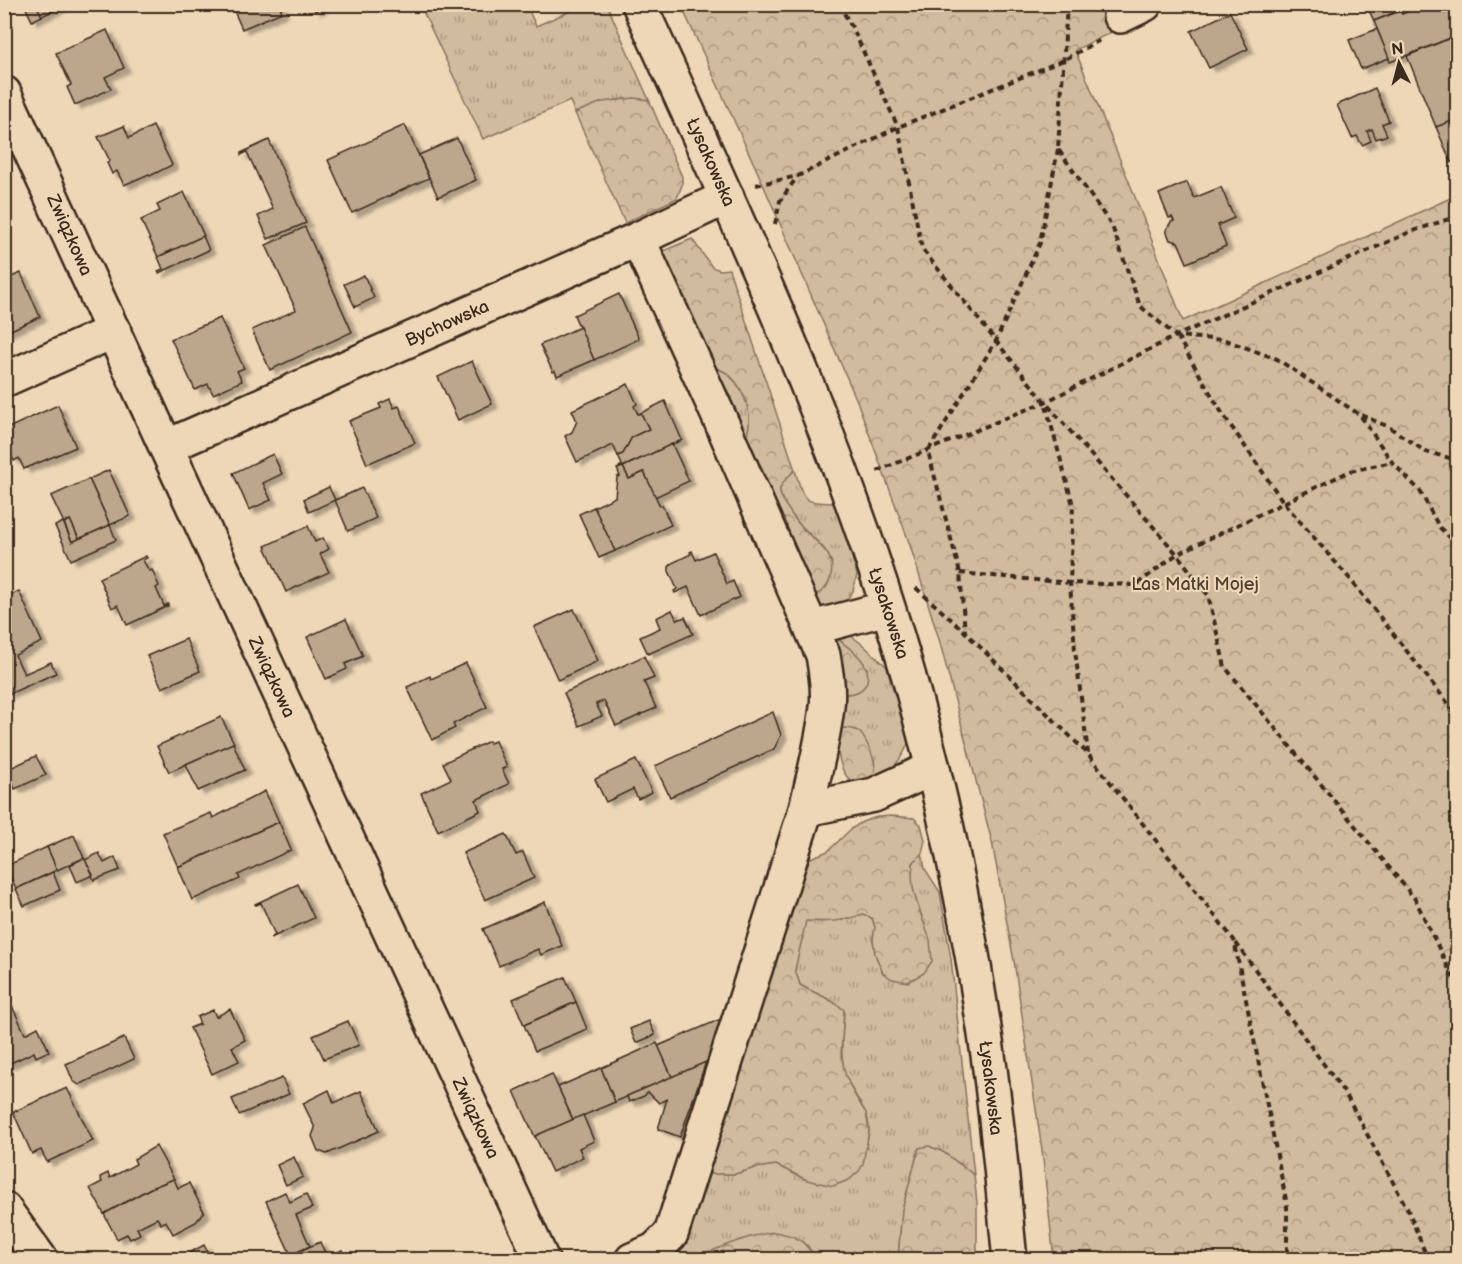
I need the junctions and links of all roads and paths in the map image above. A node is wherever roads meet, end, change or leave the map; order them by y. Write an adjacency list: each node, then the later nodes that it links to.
1 (639, 4): 11 (street, Łysakowska)
2 (839, 4): 7 (path)
3 (1067, 4): 5 (path)
4 (1124, 19): 5 (path)
5 (1064, 60): 7 (path); 8 (path)
6 (4, 93): 15 (street, Związkowa)
7 (898, 127): 9 (path); 17 (path)
8 (1058, 149): 16 (path); 17 (path)
9 (798, 176): 10 (path); 13 (path)
10 (756, 185)
11 (727, 197): 14 (street, Bychowska); 32 (street, Łysakowska)
12 (1458, 216): 16 (path)
13 (775, 224)
14 (638, 239): 21 (street, Bychowska); 33 (street)
15 (114, 331): 18 (street); 21 (street, Związkowa)
16 (1176, 336): 19 (path); 20 (path); 26 (path)
17 (996, 341): 19 (path); 22 (path)
18 (4, 380)
19 (1045, 402): 22 (path); 28 (path); 30 (path)
20 (1360, 415): 23 (path); 24 (path)
21 (166, 447): 44 (street, Związkowa)
22 (928, 451): 25 (path); 29 (path)
23 (1458, 460)
24 (1392, 462): 26 (path); 27 (path)
25 (877, 471)
26 (1284, 503): 28 (path); 35 (path)
27 (1458, 544)
28 (1177, 554): 30 (path); 40 (path)
29 (960, 573): 30 (path); 34 (path)
30 (1070, 583): 36 (path)
31 (916, 588): 34 (path)
32 (887, 608): 33 (street); 37 (street, Łysakowska)
33 (812, 628): 38 (street)
34 (965, 632): 36 (path)
35 (1458, 716)
36 (1088, 754): 39 (path)
37 (933, 768): 38 (street); 46 (street, Łysakowska)
38 (806, 809): 45 (street)
39 (1234, 940): 47 (path); 48 (path)
40 (1458, 988)
41 (4, 1209): 43 (street)
42 (1458, 1221): 49 (path)
43 (41, 1260)
44 (542, 1260)
45 (632, 1260)
46 (1010, 1260)
47 (1287, 1260)
48 (1428, 1260)
49 (1450, 1260)

